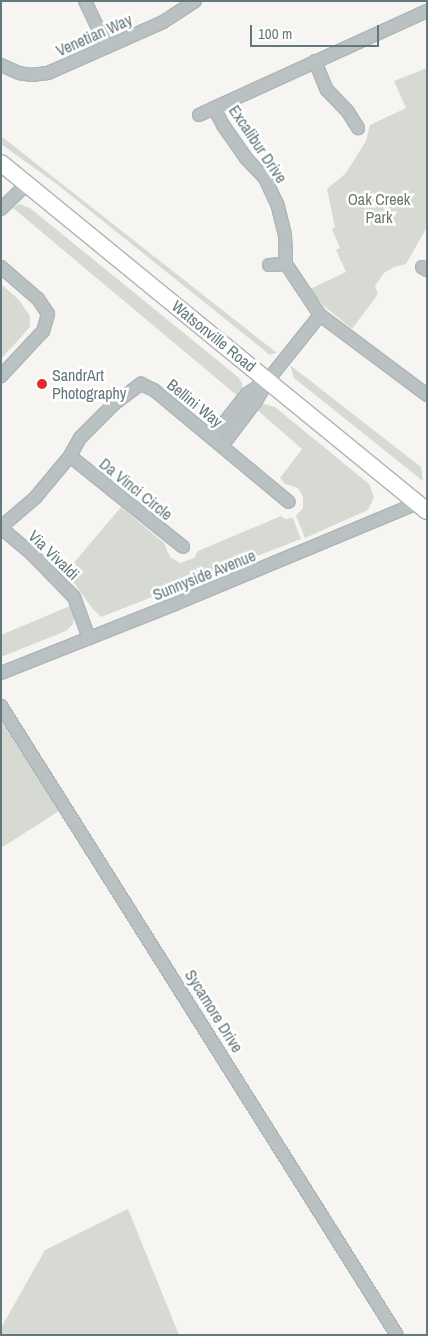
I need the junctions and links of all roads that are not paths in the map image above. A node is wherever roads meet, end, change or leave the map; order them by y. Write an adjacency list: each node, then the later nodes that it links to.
1 (85, 1): 4 (street)
2 (195, 1): 4 (street, Venetian Way)
3 (427, 11): 5 (street, Excalibur Drive)
4 (107, 47): 6 (street, Venetian Way)
5 (316, 61): 7 (street, Excalibur Drive); 9 (street)
6 (1, 65)
7 (214, 108): 8 (street, Excalibur Drive); 13 (street, Excalibur Drive)
8 (199, 115)
9 (358, 128)
10 (1, 163): 11 (main road, Watsonville Road)
11 (27, 184): 12 (street); 18 (main road, Watsonville Road)
12 (1, 209)
13 (286, 264): 14 (street); 16 (street)
14 (268, 265)
15 (1, 267): 17 (street)
16 (320, 315): 18 (street); 19 (street)
17 (1, 376)
18 (268, 380): 20 (street); 23 (main road, Watsonville Road)
19 (427, 396)
20 (217, 442): 21 (street, Bellini Way); 22 (street, Bellini Way)
21 (70, 456): 24 (street, Bellini Way); 25 (street, Da Vinci Circle)
22 (289, 502)
23 (424, 505): 26 (street, Sunnyside Avenue)
24 (1, 528): 26 (street, Via Vivaldi)
25 (183, 547)
26 (89, 638): 27 (street, Sunnyside Avenue)
27 (1, 673)
28 (1, 706): 29 (street, Sycamore Drive)
29 (397, 1335)

